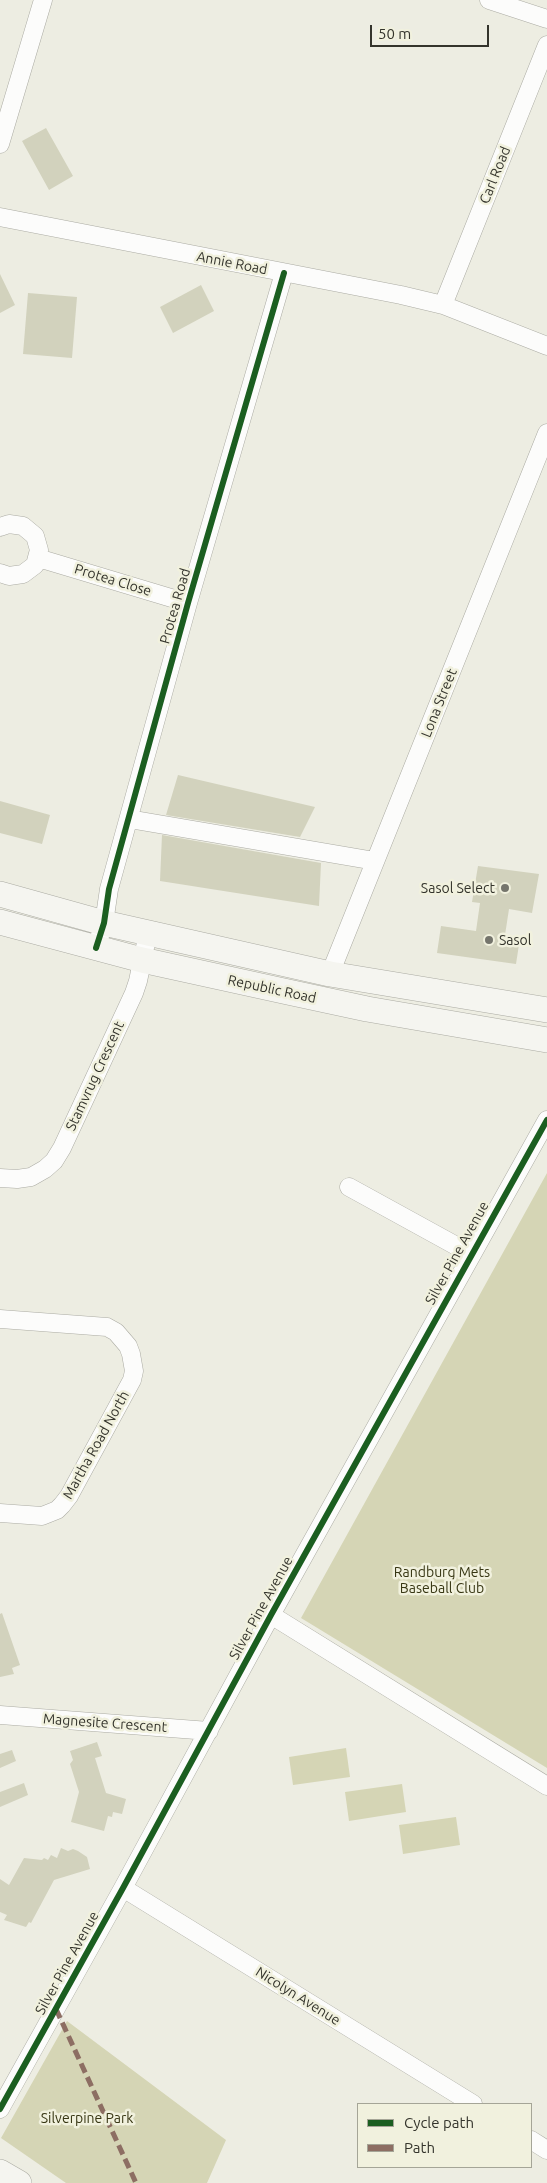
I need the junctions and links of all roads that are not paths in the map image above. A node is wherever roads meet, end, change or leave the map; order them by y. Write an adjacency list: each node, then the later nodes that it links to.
1 (43, 0): 5 (street)
2 (489, 0): 3 (street)
3 (547, 19)
4 (547, 45): 8 (street, Carl Road)
5 (0, 144)
6 (0, 217): 7 (street, Annie Road)
7 (284, 273): 8 (street, Annie Road); 14 (street, Protea Road)
8 (443, 305): 9 (street, Annie Road)
9 (547, 346)
10 (547, 433): 16 (street, Lona Street)
11 (0, 527): 12 (street)
12 (38, 558): 13 (street); 14 (street, Protea Close)
13 (0, 573)
14 (188, 603): 15 (street, Protea Road)
15 (129, 819): 16 (street); 19 (street, Protea Road)
16 (375, 861): 23 (street, Lona Street)
17 (0, 894): 19 (main road, Republic Road)
18 (0, 922): 21 (main road, Republic Road)
19 (104, 923): 20 (main road, Republic Road); 21 (street, Protea Road)
20 (148, 933): 22 (street, Stamvrug Crescent); 23 (main road, Republic Road)
21 (96, 948): 22 (main road, Republic Road)
22 (142, 960): 25 (main road, Republic Road); 27 (street, Stamvrug Crescent)
23 (330, 974): 24 (main road, Republic Road)
24 (547, 1010)
25 (547, 1040)
26 (547, 1120): 29 (street, Silver Pine Avenue)
27 (0, 1178)
28 (349, 1187): 29 (street)
29 (471, 1254): 32 (street, Silver Pine Avenue)
30 (0, 1319): 31 (street, Martha Road North)
31 (0, 1513)
32 (271, 1615): 34 (street, Silver Pine Avenue); 35 (street)
33 (0, 1715): 34 (street, Magnesite Crescent)
34 (209, 1731): 36 (street, Silver Pine Avenue)
35 (547, 1786)
36 (123, 1888): 37 (street, Nicolyn Avenue); 38 (street, Silver Pine Avenue)
37 (471, 2103)
38 (0, 2109)
39 (532, 2141): 40 (street)
40 (547, 2150)
41 (0, 2172): 42 (main road)
42 (19, 2183)

